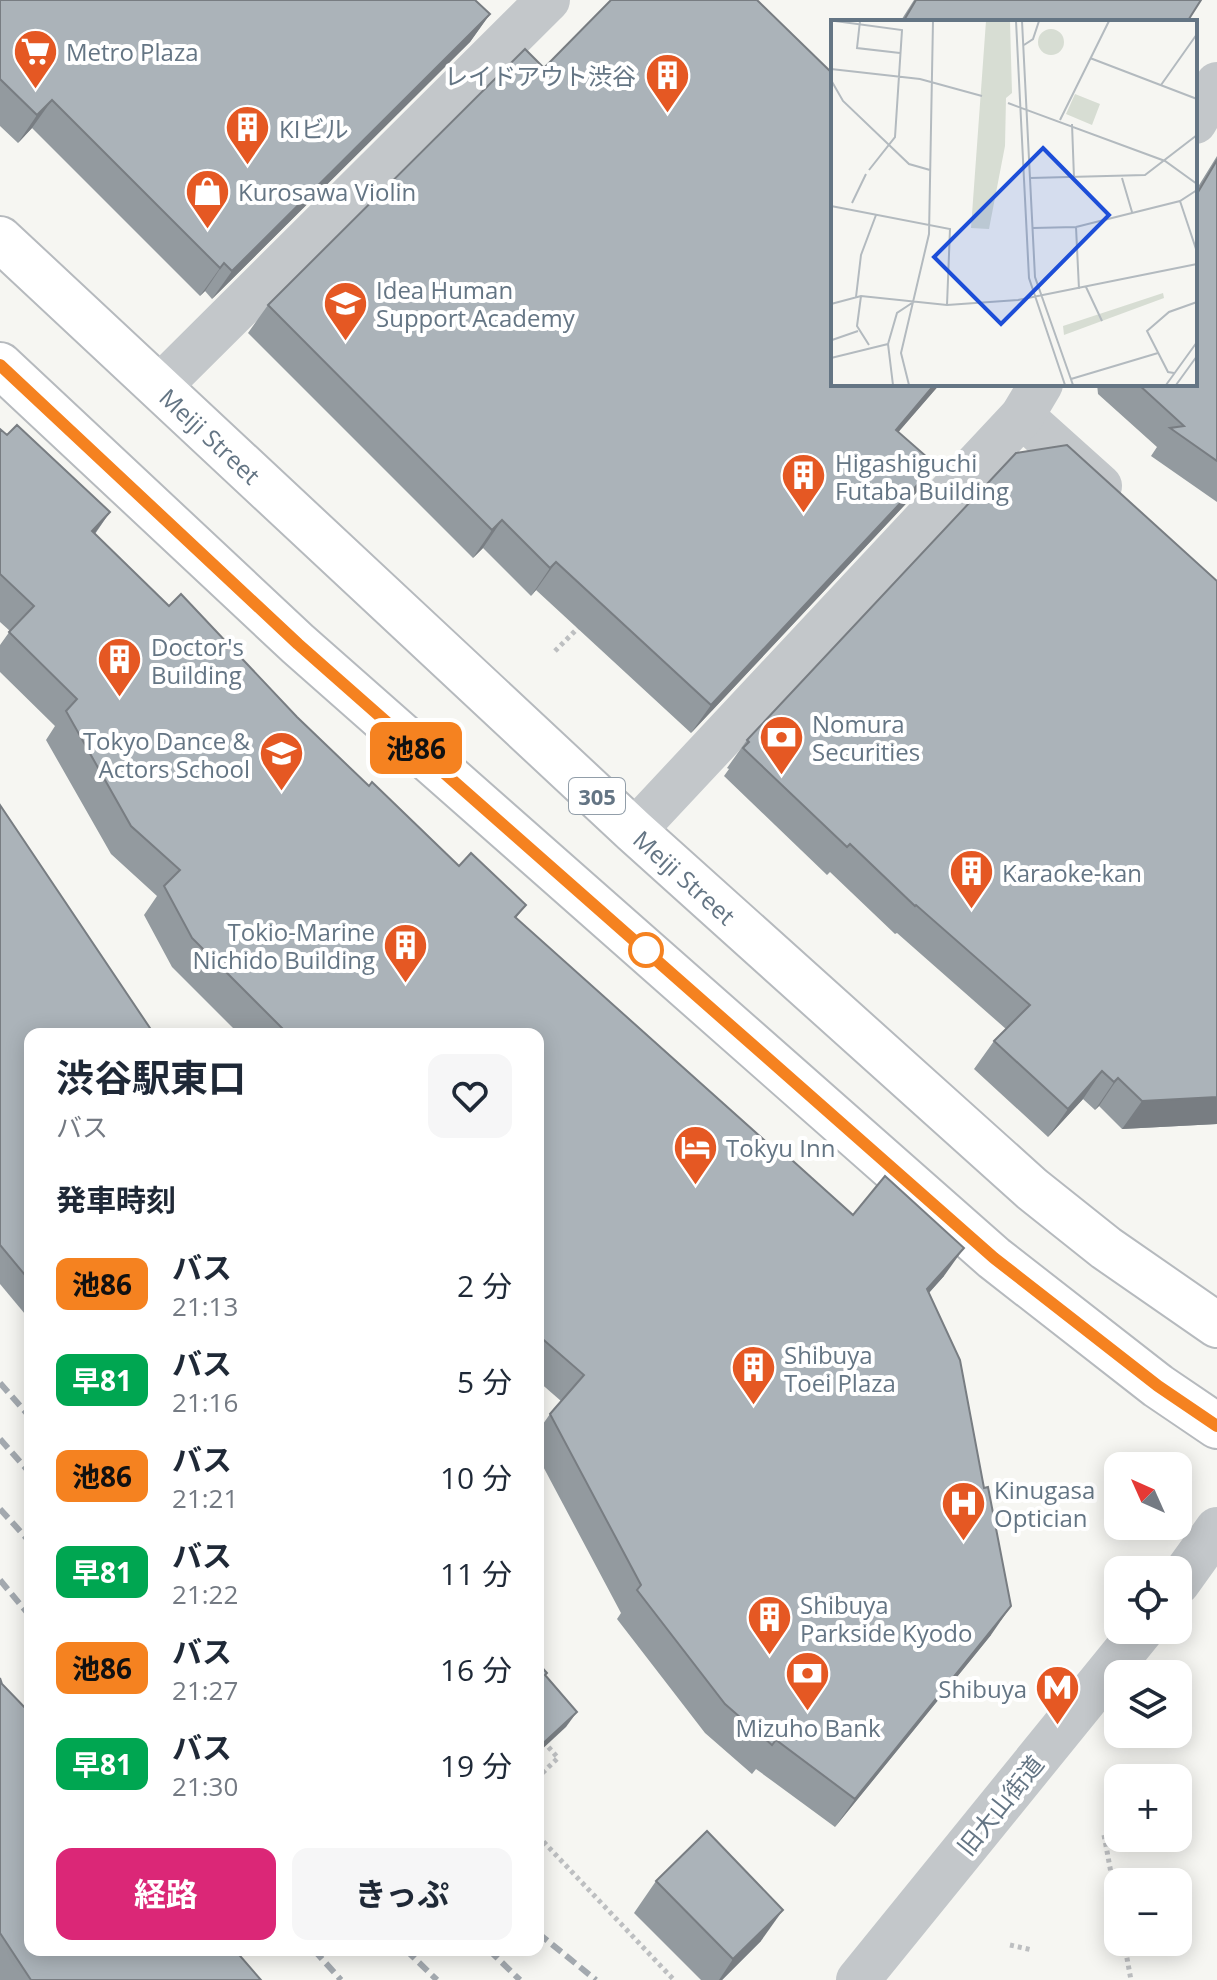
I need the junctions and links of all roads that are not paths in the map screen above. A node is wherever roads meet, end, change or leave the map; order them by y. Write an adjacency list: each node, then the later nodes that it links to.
1 (548, 0): 6 (street)
2 (1217, 84): 3 (street)
3 (1197, 119)
4 (0, 239): 6 (main road, Meiji Street / 305)
5 (0, 365): 11 (main road)
6 (160, 386): 9 (main road, Meiji Street / 305)
7 (1032, 400): 8 (street); 9 (street)
8 (1125, 510)
9 (634, 831): 10 (main road, Meiji Street / 305)
10 (1217, 1325)
11 (1217, 1426)
12 (1217, 1529): 13 (street)
13 (1192, 1564)
14 (1131, 1644): 15 (street, 旧大山街道)
15 (858, 1980)

